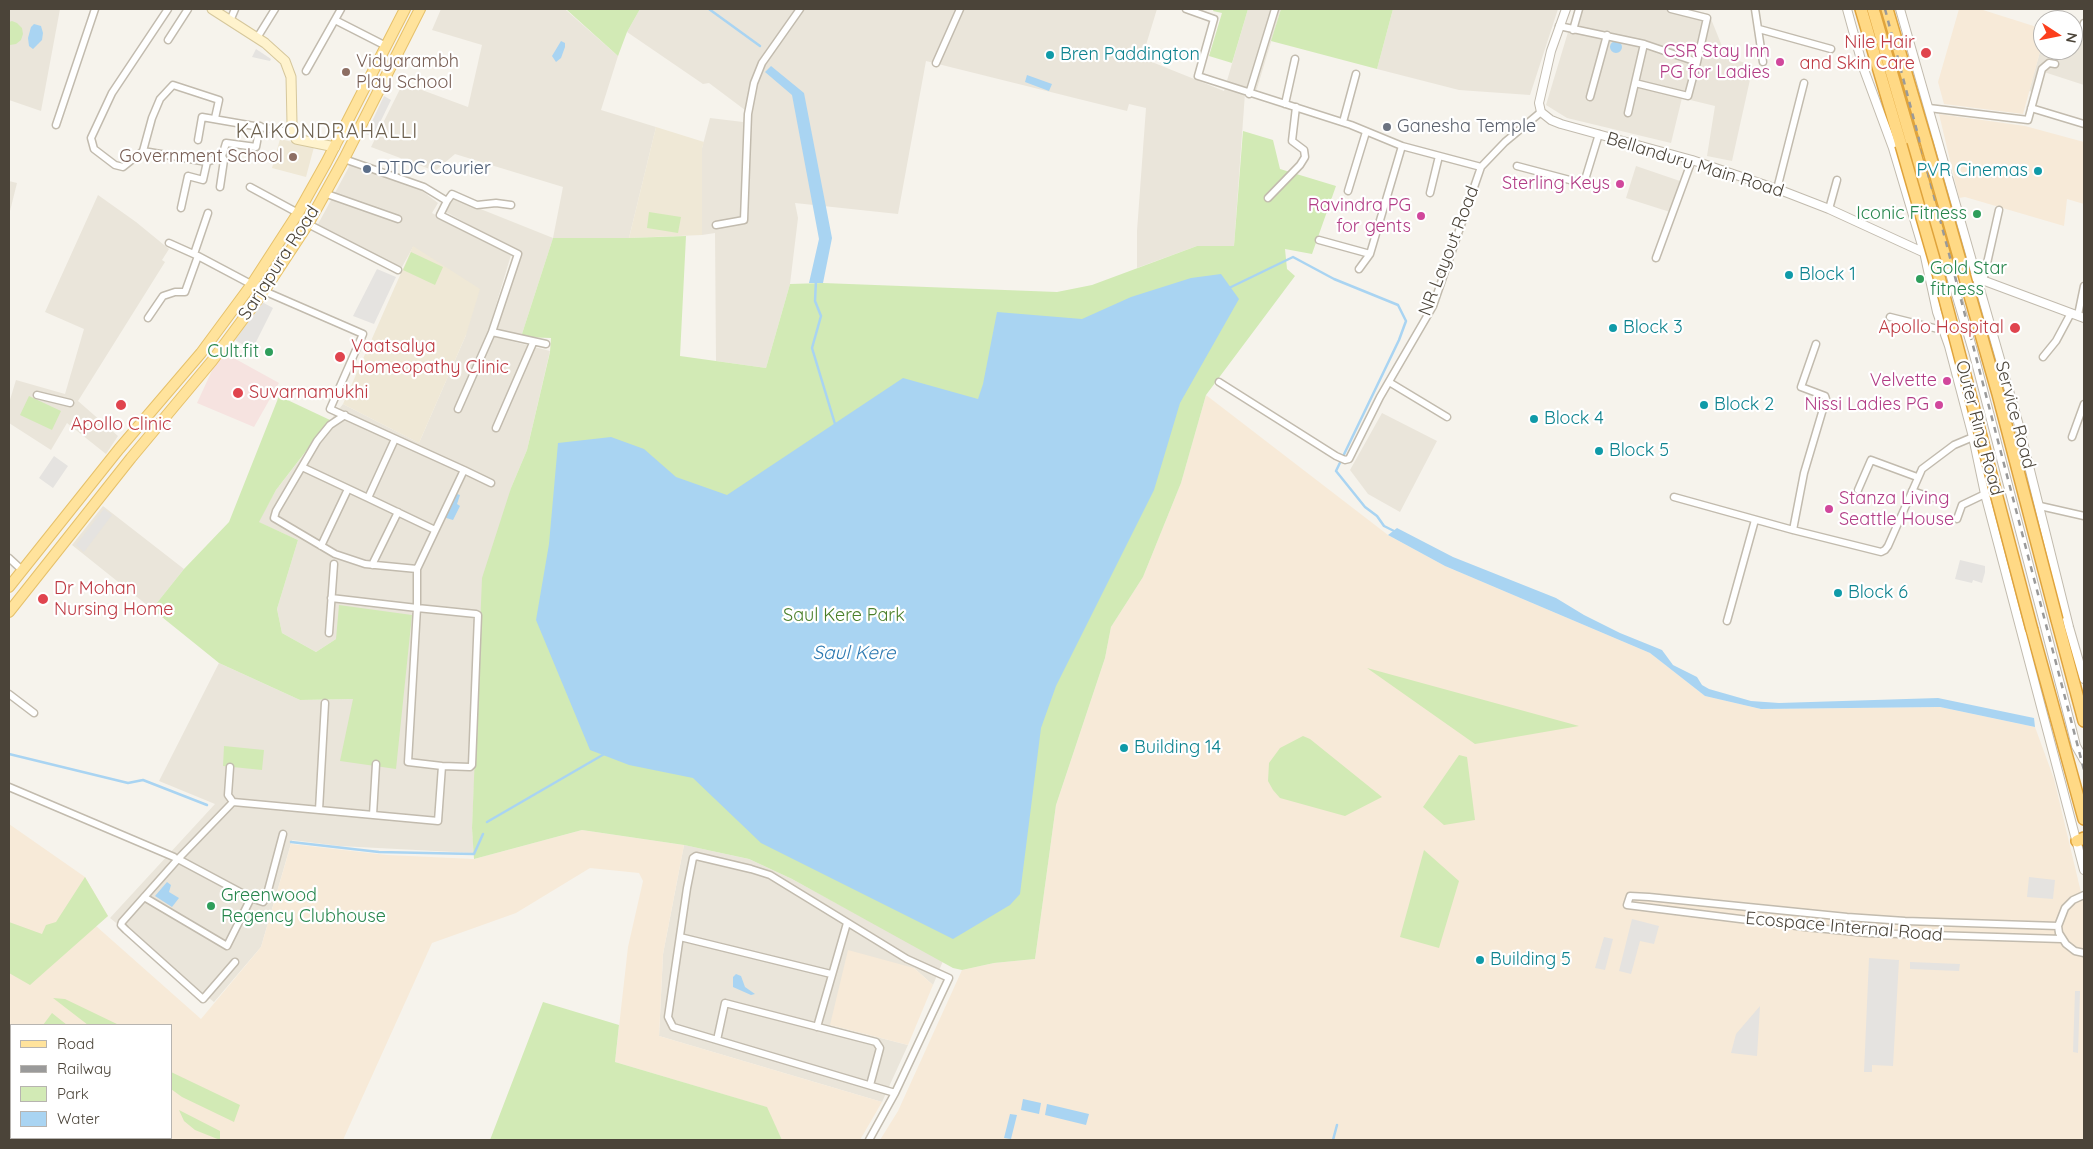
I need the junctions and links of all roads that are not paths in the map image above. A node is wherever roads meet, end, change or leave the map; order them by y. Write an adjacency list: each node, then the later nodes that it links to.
1 (94, 9): 54 (street)
2 (168, 9): 62 (street)
3 (188, 9): 30 (street)
4 (212, 9): 24 (main road)
5 (235, 9): 24 (street)
6 (276, 9): 29 (street)
7 (341, 9): 23 (street)
8 (406, 9): 32 (main road, Sarjapura Road)
9 (420, 9): 65 (main road, Sarjapura Road)
10 (800, 9): 87 (street)
11 (960, 9): 37 (street)
12 (1188, 9): 43 (street)
13 (1275, 9): 43 (street)
14 (1566, 9): 25 (street)
15 (1579, 9): 26 (street)
16 (1671, 9): 35 (street)
17 (1755, 9): 27 (street)
18 (1847, 9): 90 (street)
19 (1861, 9): 169 (highway, Outer Ring Road, bridge)
20 (1873, 9): 94 (highway)
21 (1887, 9): 160 (highway, Outer Ring Road, bridge)
22 (1900, 9): 47 (street, Service Road)
23 (335, 20): 32 (street); 39 (street)
24 (230, 21): 29 (main road)
25 (1560, 26): 26 (street); 49 (street)
26 (1573, 30): 28 (street)
27 (1759, 30): 33 (street); 36 (street)
28 (1607, 35): 31 (street); 44 (street)
29 (257, 38): 56 (main road)
30 (168, 40)
31 (1644, 44): 35 (street); 41 (street)
32 (386, 46): 61 (main road, Sarjapura Road)
33 (1831, 49)
34 (1295, 59): 45 (street)
35 (1696, 62): 41 (street)
36 (1762, 62)
37 (936, 64)
38 (2055, 64): 48 (street)
39 (306, 71)
40 (1356, 74): 52 (street)
41 (1635, 83): 50 (street)
42 (1804, 83): 73 (street)
43 (1249, 94): 45 (street)
44 (1590, 98)
45 (1285, 104): 46 (street)
46 (1296, 107): 52 (street); 77 (street)
47 (1929, 108): 48 (street); 97 (street, Service Road)
48 (2031, 108): 53 (street)
49 (1542, 112): 58 (street, Bellanduru Main Road); 69 (street, NR Layout Road)
50 (1628, 113)
51 (215, 118): 55 (street); 59 (street); 62 (street)
52 (1343, 122): 57 (street)
53 (2084, 124)
54 (56, 125)
55 (260, 126): 56 (street); 63 (street)
56 (294, 129): 61 (main road)
57 (1366, 132): 60 (street); 74 (street)
58 (1599, 134): 66 (street, Bellanduru Main Road); 68 (street)
59 (198, 140)
60 (1402, 146): 64 (street); 91 (street)
61 (335, 147): 84 (main road, Sarjapura Road)
62 (143, 151): 67 (street)
63 (222, 156): 67 (street); 71 (street)
64 (1439, 156): 69 (street); 76 (street)
65 (344, 159): 75 (main road, Sarjapura Road); 78 (street)
66 (1692, 160): 73 (street, Bellanduru Main Road); 93 (street)
67 (207, 162): 80 (street)
68 (1517, 166)
69 (1481, 167): 113 (street, NR Layout Road)
70 (1837, 180): 81 (street)
71 (220, 187)
72 (250, 188): 84 (street)
73 (1777, 189): 81 (street, Bellanduru Main Road)
74 (1348, 191)
75 (324, 193): 85 (street); 86 (main road, Sarjapura Road)
76 (1430, 193)
77 (1268, 198)
78 (447, 201): 79 (street); 105 (street)
79 (511, 205)
80 (181, 208)
81 (1829, 209): 90 (street, Bellanduru Main Road)
82 (1999, 210): 97 (street)
83 (208, 213): 92 (street)
84 (298, 214): 98 (main road, Sarjapura Road)
85 (398, 219)
86 (308, 224): 96 (street); 100 (main road, Sarjapura Road)
87 (716, 225)
88 (1319, 240): 91 (street)
89 (169, 243): 92 (street)
90 (1924, 252): 94 (street, Bellanduru Main Road); 104 (street)
91 (1370, 254): 95 (street)
92 (196, 255): 98 (street); 103 (street)
93 (1656, 258)
94 (1947, 263): 97 (street, Bellanduru Main Road); 106 (street)
95 (1359, 269)
96 (398, 270)
97 (1979, 279): 101 (street, Bellanduru Main Road); 110 (street, Service Road)
98 (252, 284): 100 (street); 124 (main road, Sarjapura Road)
99 (2084, 286): 101 (street)
100 (264, 291): 118 (street); 125 (main road, Sarjapura Road)
101 (2078, 315): 111 (street)
102 (1890, 317): 104 (street)
103 (148, 318)
104 (1942, 330): 106 (street); 121 (street)
105 (492, 332): 107 (street); 117 (street)
106 (1968, 334): 110 (street); 161 (street)
107 (533, 343): 108 (street); 120 (street)
108 (546, 344)
109 (1816, 344): 143 (street)
110 (1996, 344): 137 (street, Service Road)
111 (2043, 357)
112 (1219, 382): 113 (street, NR Layout Road)
113 (1389, 382): 119 (street)
114 (38, 395): 115 (street)
115 (70, 403)
116 (2084, 404): 122 (street)
117 (458, 409)
118 (344, 416): 123 (street); 126 (street)
119 (1447, 417)
120 (496, 428)
121 (1973, 437): 128 (street); 133 (street)
122 (2072, 437)
123 (395, 439): 127 (street); 135 (street)
124 (119, 449): 125 (main road); 149 (main road, Sarjapura Road)
125 (131, 458): 153 (main road, Sarjapura Road)
126 (302, 467): 130 (street); 144 (street)
127 (464, 470): 129 (street); 142 (street)
128 (1917, 477): 131 (street); 132 (street)
129 (491, 482)
130 (348, 489): 135 (street); 144 (street)
131 (1858, 490)
132 (1912, 491): 136 (street); 143 (street)
133 (1985, 494): 140 (street); 171 (street)
134 (1674, 497): 141 (street)
135 (368, 498): 138 (street)
136 (1937, 499)
137 (2040, 506): 139 (street); 156 (street, Service Road)
138 (398, 512): 142 (street); 147 (street)
139 (2084, 516)
140 (1957, 519)
141 (1755, 520): 143 (street); 154 (street)
142 (435, 530): 148 (street)
143 (1793, 530)
144 (321, 546): 147 (street)
145 (9, 558): 149 (street)
146 (334, 564): 151 (street)
147 (372, 565): 148 (street)
148 (417, 569): 152 (street)
149 (22, 570): 150 (main road, Sarjapura Road)
150 (9, 587)
151 (331, 598): 152 (street); 155 (street)
152 (417, 608): 163 (street); 163 (street)
153 (9, 612)
154 (1727, 621)
155 (329, 633)
156 (2084, 678)
157 (9, 694): 159 (street)
158 (325, 702): 167 (street)
159 (34, 713)
160 (2084, 721)
161 (2084, 760)
162 (376, 764): 168 (street)
163 (442, 766): 168 (street)
164 (230, 767): 166 (street)
165 (9, 787): 172 (street)
166 (233, 802): 167 (street); 172 (street)
167 (319, 810): 168 (street)
168 (373, 815)
169 (2084, 819)
170 (283, 834): 177 (street)
171 (2081, 839): 173 (street)
172 (176, 858): 176 (street); 177 (street)
173 (2084, 870)
174 (1649, 896): 178 (street, Ecospace Internal Road); 179 (street); 179 (street, Ecospace Internal Road)
175 (2082, 896): 185 (street)
176 (144, 897): 177 (street); 190 (street)
177 (251, 898)
178 (1677, 898): 180 (street, Ecospace Internal Road); 181 (street)
179 (1647, 907): 181 (street, Ecospace Internal Road)
180 (1754, 907): 182 (street, Ecospace Internal Road); 183 (street)
181 (1675, 910): 183 (street, Ecospace Internal Road)
182 (1847, 917): 185 (street, Ecospace Internal Road); 186 (street)
183 (1752, 921): 186 (street, Ecospace Internal Road)
184 (847, 923): 187 (street); 191 (street); 195 (street)
185 (2058, 926): 188 (street)
186 (1846, 931): 188 (street, Ecospace Internal Road)
187 (680, 937): 191 (street); 193 (street)
188 (2062, 939): 189 (street)
189 (2084, 953)
190 (235, 962)
191 (831, 974): 192 (street)
192 (817, 1027): 193 (street); 194 (street)
193 (716, 1040): 194 (street)
194 (870, 1085): 195 (street)
195 (895, 1093): 196 (street)
196 (868, 1140)

